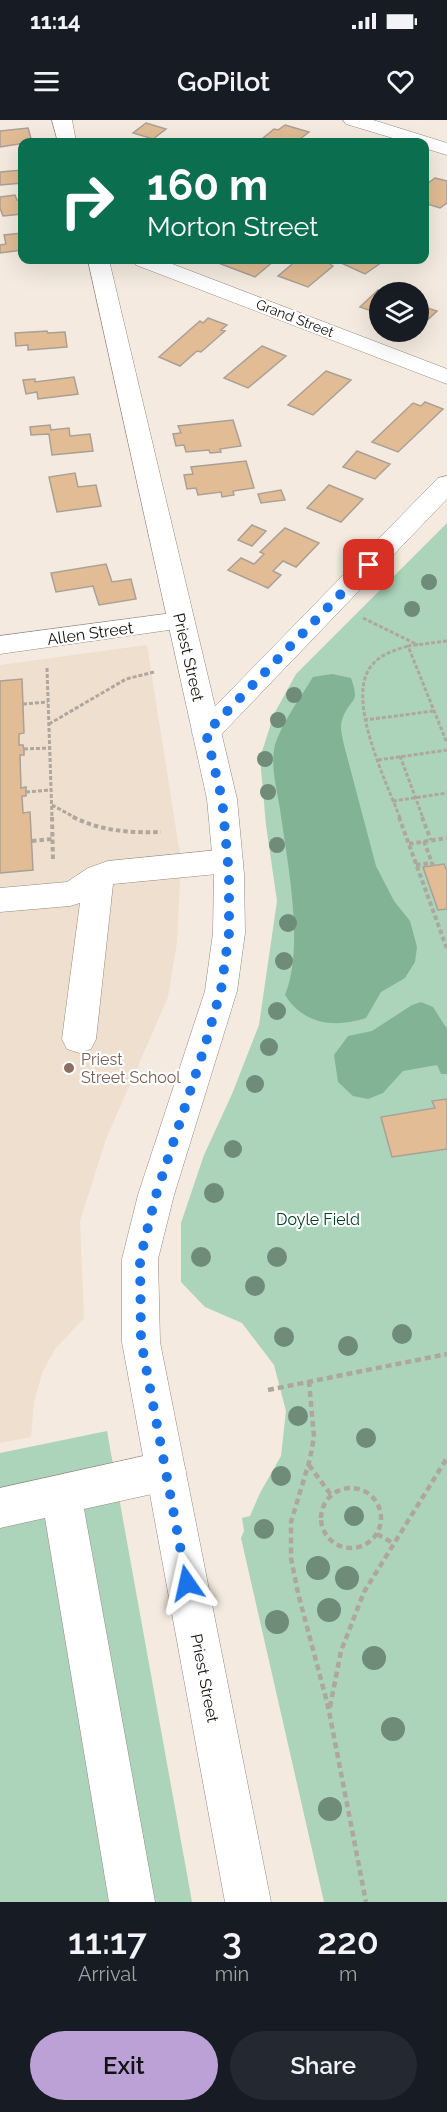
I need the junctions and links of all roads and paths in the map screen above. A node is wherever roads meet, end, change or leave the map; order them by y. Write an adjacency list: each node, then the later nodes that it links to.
1 (62, 120): 3 (main road)
2 (352, 120): 4 (main road)
3 (67, 138)
4 (411, 138)
5 (429, 144): 6 (main road)
6 (447, 149)
7 (99, 264): 12 (main road, Priest Street)
8 (154, 264): 9 (main road, Grand Street)
9 (447, 377)
10 (447, 484): 24 (main road)
11 (354, 614): 16 (path)
12 (180, 621): 13 (main road, Allen Street); 24 (main road, Priest Street)
13 (47, 639): 15 (main road, Allen Street); 19 (path)
14 (447, 641): 16 (path)
15 (0, 645)
16 (418, 645): 17 (path)
17 (408, 646): 21 (path); 22 (path)
18 (154, 672): 23 (path)
19 (48, 702): 20 (path); 23 (path)
20 (23, 704)
21 (434, 711): 22 (path); 25 (path)
22 (364, 720): 30 (path)
23 (49, 725): 26 (path)
24 (206, 733): 44 (main road, Priest Street)
25 (447, 743)
26 (50, 748): 27 (path); 31 (path)
27 (24, 749)
28 (447, 750): 29 (path)
29 (399, 756): 30 (path); 34 (path)
30 (378, 760): 35 (path)
31 (51, 790): 32 (path); 36 (path)
32 (26, 792)
33 (447, 793): 34 (path)
34 (415, 797): 35 (path); 40 (path)
35 (393, 801): 43 (path)
36 (51, 805): 37 (path); 39 (path)
37 (163, 832)
38 (447, 838): 40 (path)
39 (52, 839): 41 (path); 47 (path)
40 (431, 840): 42 (path)
41 (32, 841)
42 (424, 842): 43 (path); 45 (path)
43 (409, 844): 45 (path)
44 (228, 861): 46 (main road); 57 (main road, Priest Street)
45 (416, 865): 49 (path)
46 (99, 876): 47 (main road); 51 (main road)
47 (55, 896): 48 (main road)
48 (0, 900)
49 (445, 936): 50 (path)
50 (447, 950)
51 (79, 1039)
52 (447, 1354): 53 (path)
53 (309, 1381): 54 (path); 56 (path)
54 (268, 1390)
55 (447, 1458): 62 (path)
56 (309, 1465): 59 (path); 63 (path)
57 (166, 1471): 58 (main road); 65 (main road, Priest Street)
58 (61, 1495): 60 (main road); 64 (main road)
59 (331, 1495): 61 (path); 61 (path)
60 (0, 1508)
61 (377, 1533): 62 (path)
62 (393, 1543): 63 (path)
63 (329, 1711): 66 (path)
64 (132, 1902)
65 (248, 1902)
66 (366, 1902)

